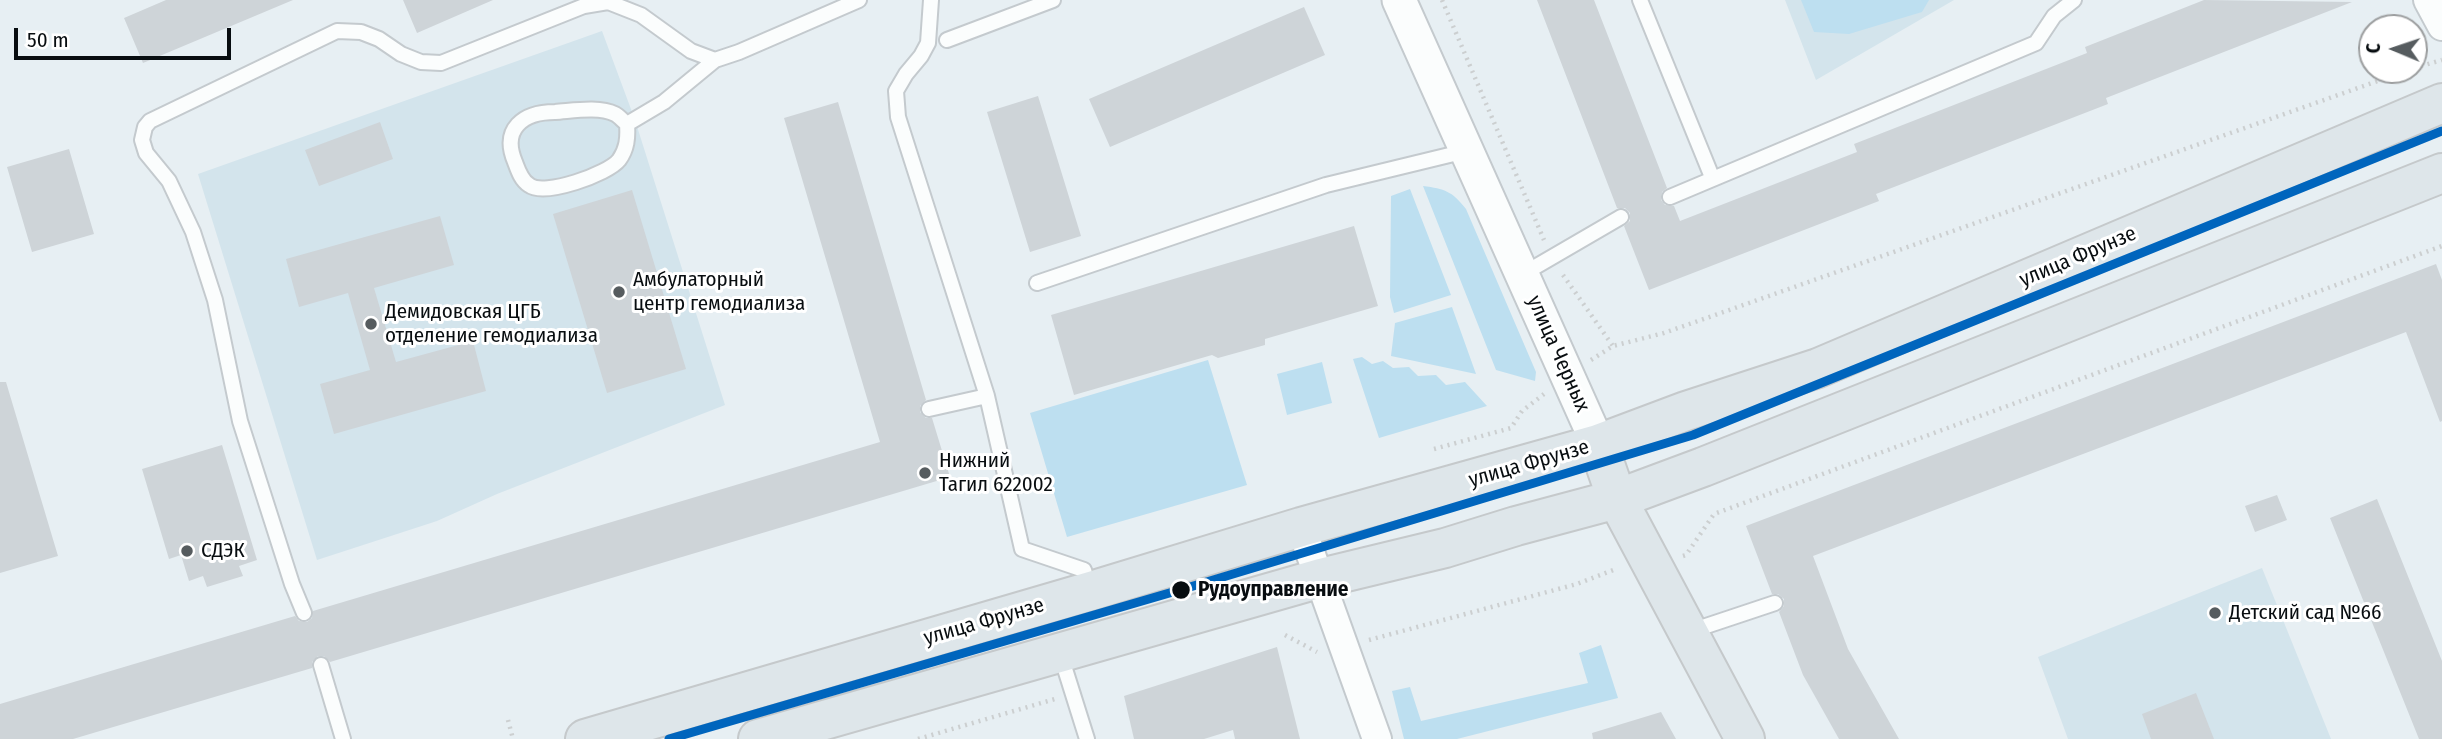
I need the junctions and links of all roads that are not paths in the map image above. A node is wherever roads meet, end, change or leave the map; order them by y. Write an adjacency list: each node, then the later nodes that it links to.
1 (859, 0): 10 (lane)
2 (931, 0): 20 (lane)
3 (1053, 0): 9 (lane)
4 (1399, 0): 13 (street, улица Черных)
5 (1640, 0): 15 (lane)
6 (2074, 0): 15 (lane)
7 (2428, 0): 8 (street)
8 (2442, 26)
9 (947, 40)
10 (715, 60): 12 (lane); 28 (lane)
11 (2442, 103): 22 (main road, улица Фрунзе)
12 (627, 124): 12 (lane)
13 (1467, 150): 18 (street, улица Черных); 19 (lane)
14 (2442, 173): 23 (main road)
15 (1712, 177): 16 (lane)
16 (1670, 197)
17 (1621, 217): 18 (lane)
18 (1537, 266): 22 (street, улица Черных)
19 (1037, 283)
20 (987, 396): 21 (lane); 26 (lane)
21 (929, 409)
22 (1598, 444): 23 (main road, улица Черных); 24 (main road, улица Фрунзе)
23 (1617, 499): 25 (main road); 29 (main road, улица Черных)
24 (1301, 527): 25 (street); 26 (main road, улица Фрунзе)
25 (1321, 578): 30 (main road); 36 (street)
26 (1091, 591): 33 (main road, улица Фрунзе)
27 (1776, 603): 29 (lane)
28 (304, 613)
29 (1687, 633): 37 (main road, улица Черных)
30 (1060, 652): 34 (main road); 35 (lane)
31 (321, 665): 32 (lane)
32 (343, 739)
33 (585, 739)
34 (758, 739)
35 (1087, 739)
36 (1377, 739)
37 (1745, 739)

